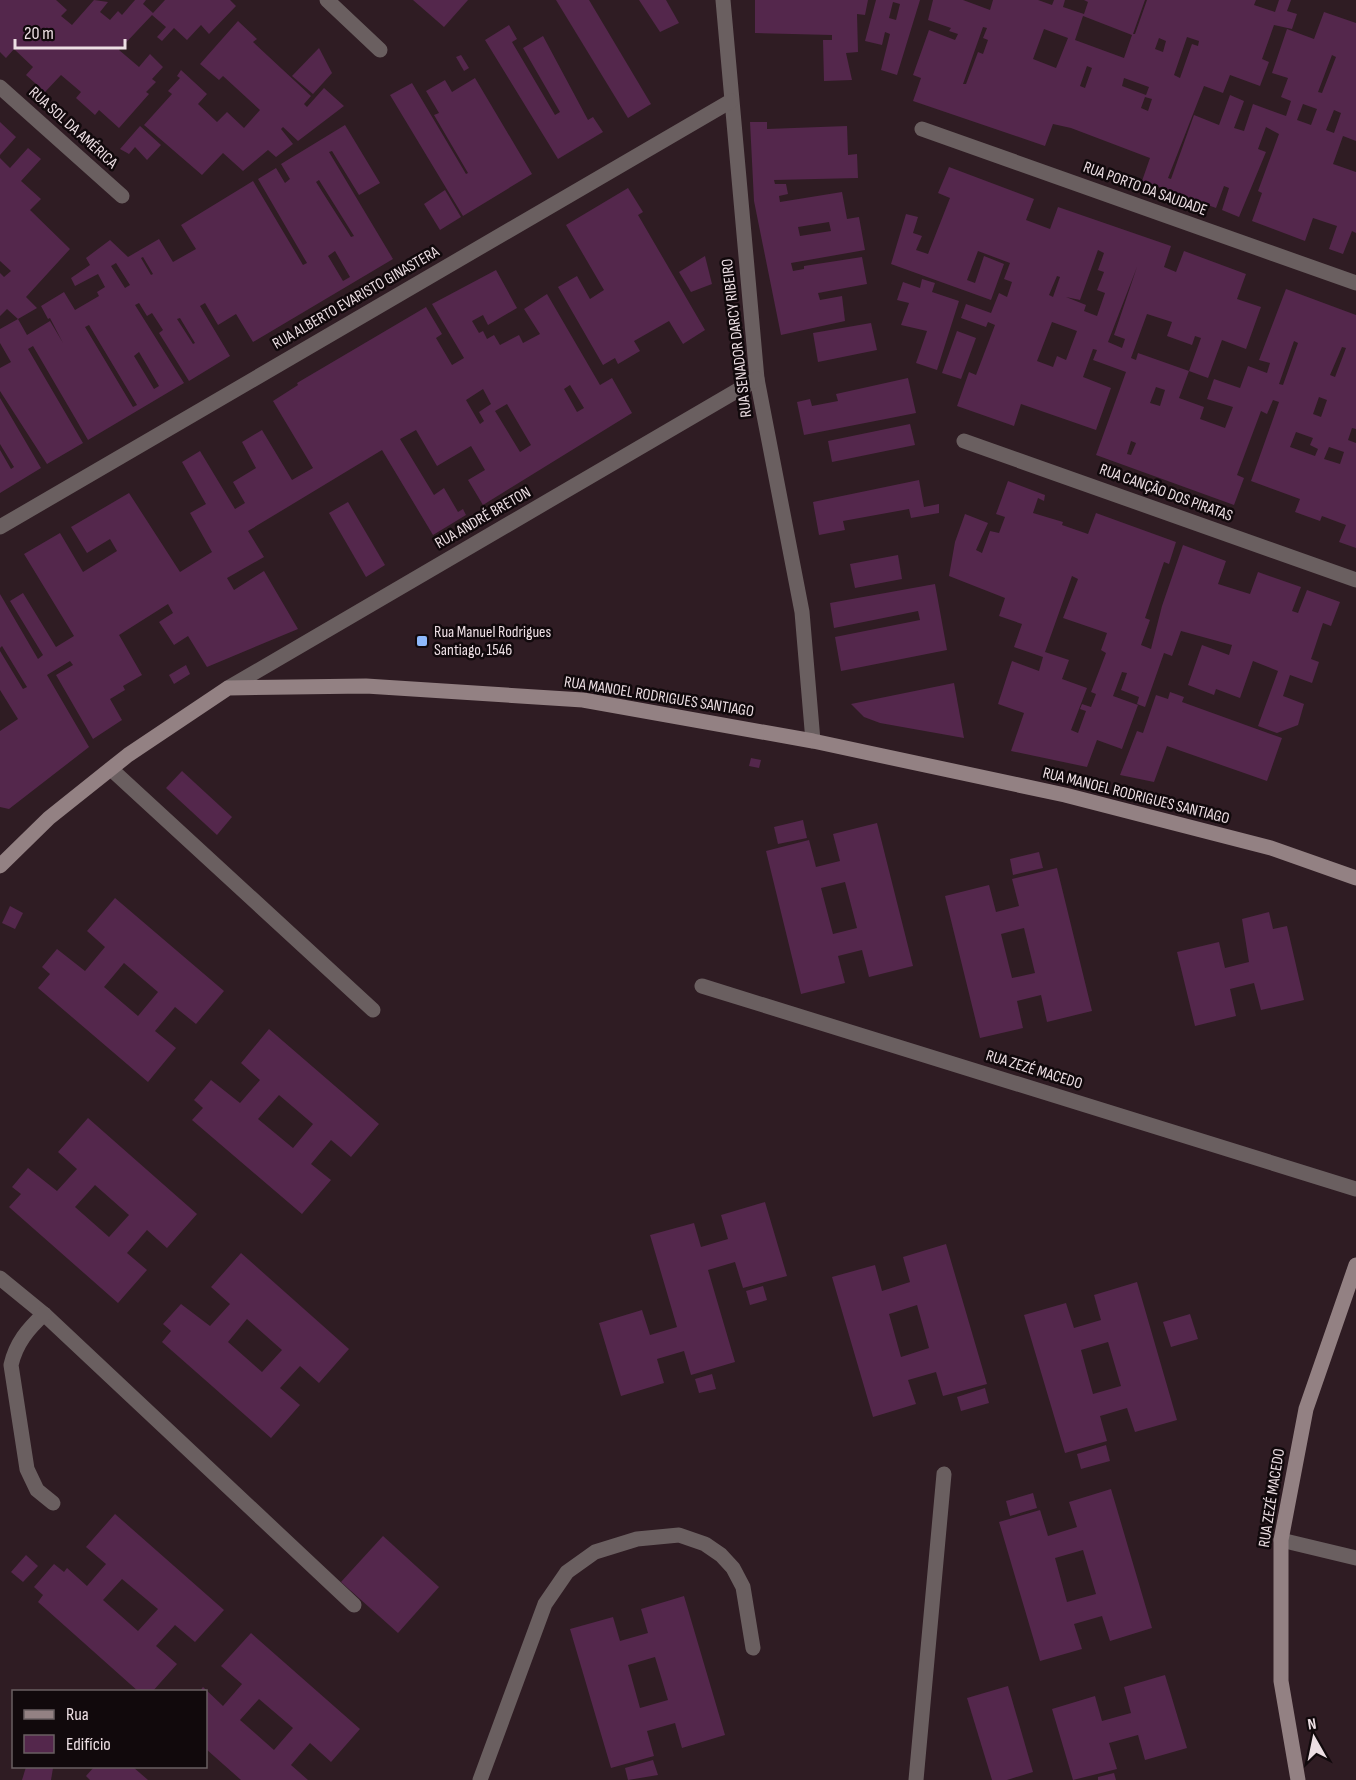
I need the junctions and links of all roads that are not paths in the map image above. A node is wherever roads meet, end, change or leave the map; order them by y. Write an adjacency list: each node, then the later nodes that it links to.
1 (327, 0): 3 (street)
2 (723, 0): 5 (street, RUA SENADOR DARCY RIBEIRO)
3 (380, 50)
4 (0, 87): 7 (street, RUA SOL DA AMÉRICA)
5 (731, 101): 9 (street, RUA SENADOR DARCY RIBEIRO); 11 (street, RUA ALBERTO EVARISTO GINASTERA)
6 (922, 129): 8 (street, RUA PORTO DA SAUDADE)
7 (122, 196)
8 (1356, 283)
9 (757, 379): 13 (street, RUA ANDRÉ BRETON); 14 (street, RUA SENADOR DARCY RIBEIRO)
10 (964, 441): 12 (street, RUA CANÇÃO DOS PIRATAS)
11 (0, 528)
12 (1356, 580)
13 (228, 688): 14 (main road, RUA MANOEL RODRIGUES SANTIAGO); 15 (main road)
14 (813, 741): 17 (main road, RUA MANOEL RODRIGUES SANTIAGO)
15 (111, 769): 16 (main road); 19 (street)
16 (1, 863)
17 (1356, 878)
18 (702, 986): 20 (street, RUA ZEZÉ MACEDO)
19 (373, 1010)
20 (1356, 1189)
21 (1356, 1265): 26 (main road, RUA ZEZÉ MACEDO)
22 (0, 1278): 23 (street)
23 (44, 1314): 25 (street); 28 (street)
24 (944, 1473): 31 (street)
25 (52, 1503)
26 (1281, 1540): 27 (street); 32 (main road, RUA ZEZÉ MACEDO)
27 (1356, 1558)
28 (354, 1605)
29 (753, 1648): 30 (street)
30 (480, 1780)
31 (916, 1780)
32 (1298, 1780)

